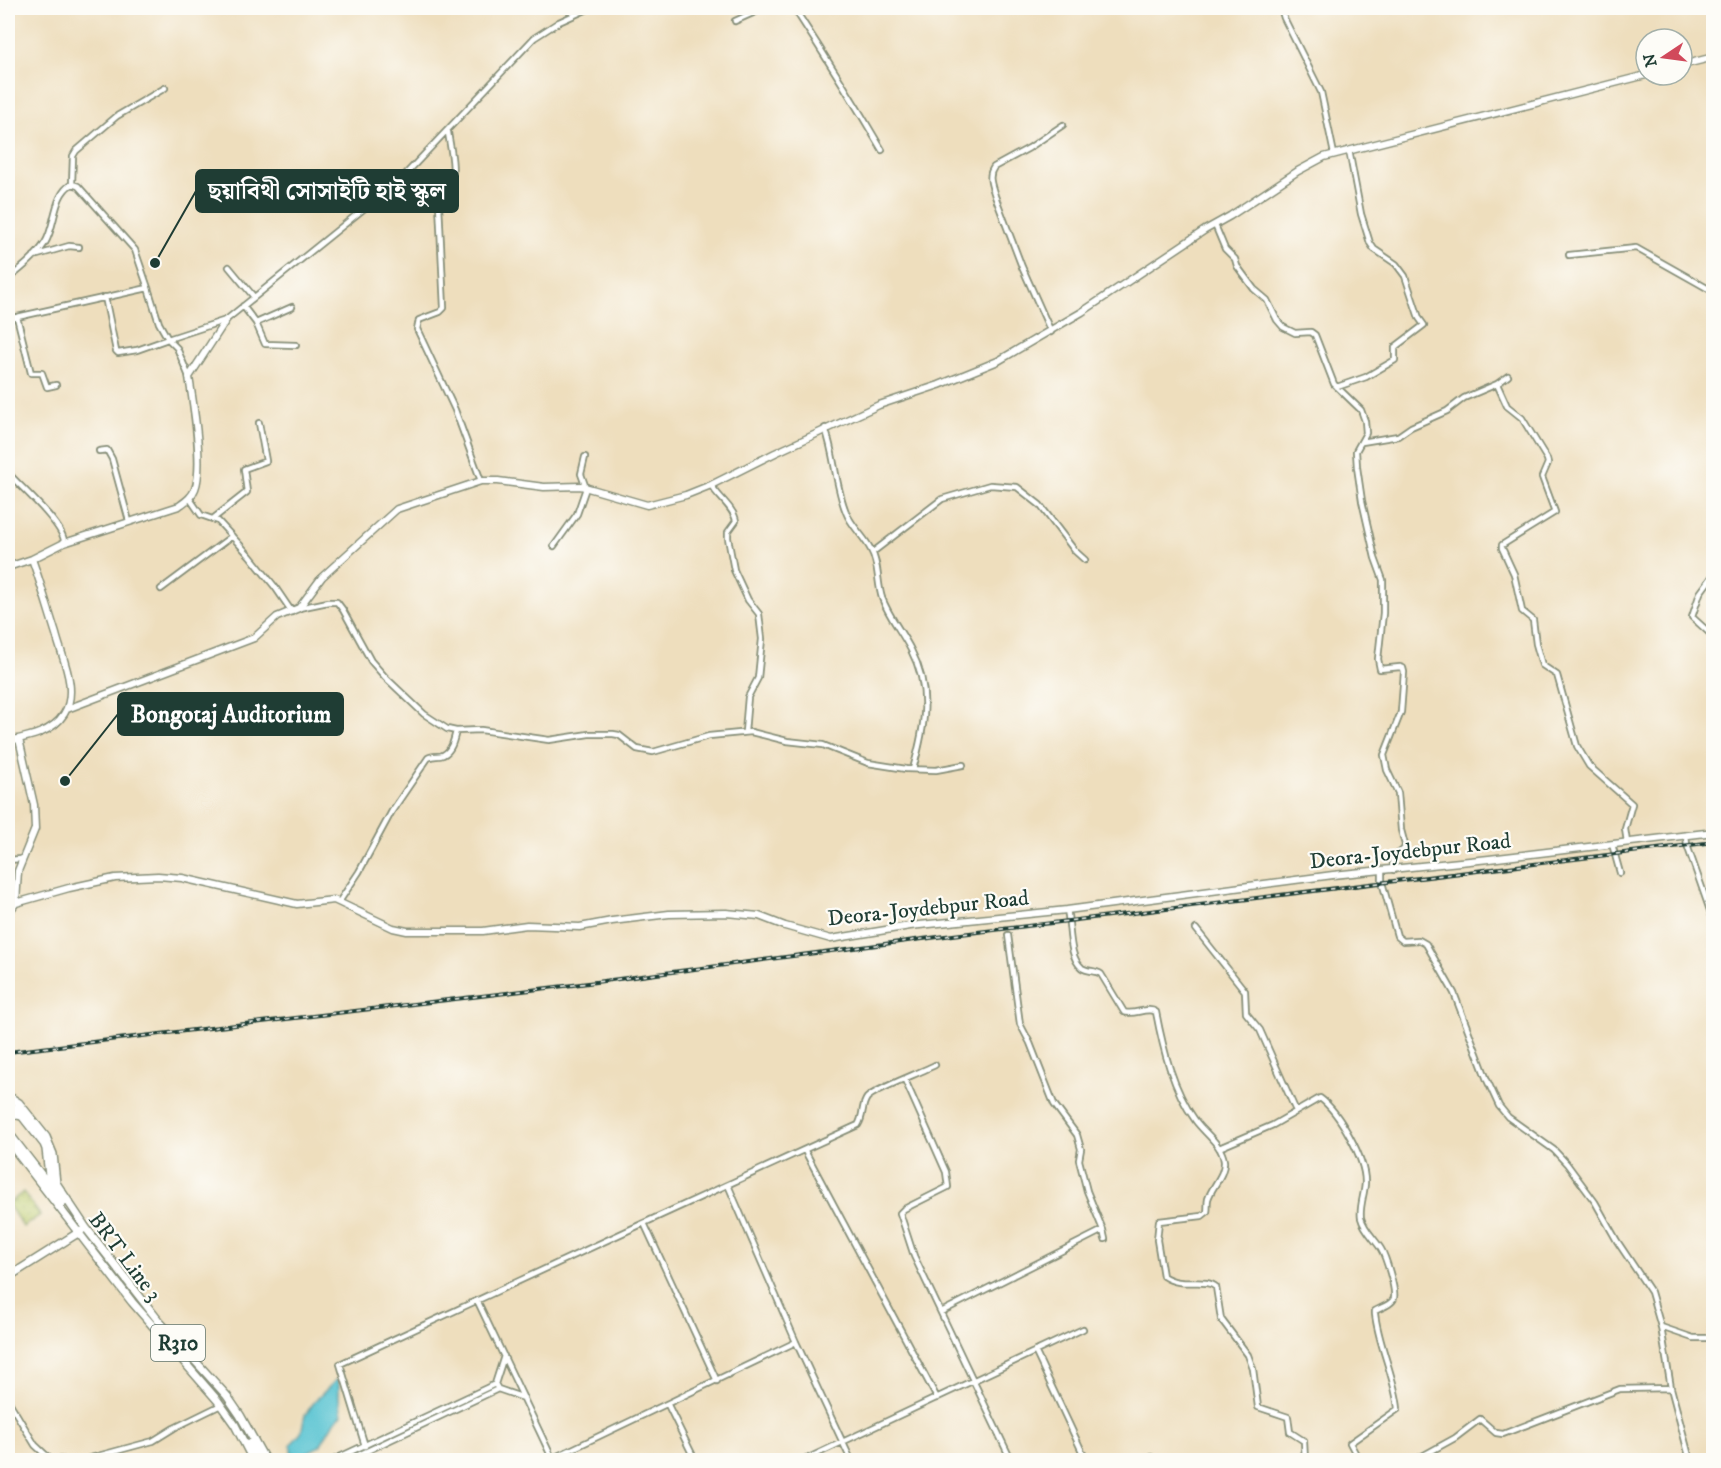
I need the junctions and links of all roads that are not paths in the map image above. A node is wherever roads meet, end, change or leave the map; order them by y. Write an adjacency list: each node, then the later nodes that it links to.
1 (590, 8): 11 (street)
2 (764, 8): 5 (street)
3 (794, 8): 12 (street)
4 (1281, 8): 14 (street)
5 (735, 21)
6 (1713, 57): 7 (street)
7 (1694, 62)
8 (1634, 78): 13 (street)
9 (165, 88): 15 (street)
10 (1063, 125): 32 (street)
11 (448, 132): 25 (street); 46 (street)
12 (882, 150)
13 (1349, 150): 14 (street); 39 (street)
14 (1334, 154): 16 (street)
15 (72, 184): 19 (street); 22 (street)
16 (1215, 225): 32 (street); 39 (street)
17 (79, 247): 19 (street)
18 (1569, 255): 23 (street)
19 (34, 256): 21 (street)
20 (229, 267): 25 (street)
21 (8, 279)
22 (148, 288): 24 (street); 33 (street)
23 (1713, 292)
24 (105, 297): 28 (street); 33 (street)
25 (254, 297): 26 (street)
26 (243, 306): 30 (street); 31 (street)
27 (292, 308): 31 (street)
28 (17, 317): 29 (street); 38 (street)
29 (8, 319)
30 (226, 320): 33 (street); 36 (street)
31 (256, 323): 34 (street)
32 (1050, 332): 41 (street)
33 (168, 339): 36 (street)
34 (296, 345)
35 (1508, 375): 37 (street)
36 (189, 377): 49 (street)
37 (1497, 384): 42 (street); 73 (street)
38 (56, 385)
39 (1337, 387): 42 (street)
40 (259, 423): 50 (street)
41 (825, 428): 47 (street); 55 (street)
42 (1362, 442): 77 (street)
43 (99, 451): 51 (street)
44 (585, 457): 48 (street)
45 (8, 473): 53 (street)
46 (480, 481): 48 (street); 61 (street)
47 (711, 485): 48 (street); 66 (street)
48 (586, 488): 54 (street)
49 (190, 499): 50 (street); 51 (street)
50 (214, 518): 52 (street)
51 (129, 521): 53 (street)
52 (232, 536): 60 (street); 62 (street)
53 (64, 543): 56 (street)
54 (554, 546)
55 (873, 552): 57 (street); 70 (street)
56 (32, 560): 58 (street); 64 (street)
57 (1085, 560)
58 (8, 567)
59 (1713, 574): 63 (street)
60 (161, 589)
61 (299, 608): 62 (street); 65 (street)
62 (292, 612): 64 (street)
63 (1713, 637)
64 (67, 708): 67 (street)
65 (456, 731): 66 (street); 80 (street)
66 (745, 732): 70 (street)
67 (19, 739): 68 (street); 75 (street)
68 (8, 741)
69 (963, 765): 70 (street)
70 (913, 769)
71 (1713, 832): 72 (street, Deora-Joydebpur Road)
72 (1686, 835): 73 (street, Deora-Joydebpur Road); 84 (street)
73 (1627, 842): 74 (street, Deora-Joydebpur Road)
74 (1612, 844): 77 (street, Deora-Joydebpur Road); 79 (street)
75 (21, 859): 76 (street); 81 (street)
76 (8, 860)
77 (1394, 870): 78 (street, Deora-Joydebpur Road)
78 (1382, 871): 82 (street, Deora-Joydebpur Road); 109 (street)
79 (1620, 873)
80 (339, 902): 81 (street, Deora-Joydebpur Road); 82 (street, Deora-Joydebpur Road)
81 (16, 903): 83 (street)
82 (1067, 910): 96 (street)
83 (8, 913)
84 (1713, 922)
85 (1196, 929): 92 (street)
86 (1008, 935): 104 (street)
87 (935, 1065): 88 (street)
88 (905, 1080): 97 (street); 108 (street)
89 (8, 1096): 90 (main road, R310)
90 (24, 1110): 91 (main road); 103 (main road, R310)
91 (8, 1111)
92 (1296, 1111): 96 (street); 143 (street)
93 (8, 1117): 98 (main road, BRT Line 3)
94 (8, 1132): 99 (main road, BRT Line 3)
95 (8, 1141): 103 (main road, R310)
96 (1219, 1148): 142 (street)
97 (806, 1151): 100 (street); 120 (street)
98 (46, 1154): 99 (main road); 101 (main road, BRT Line 3)
99 (30, 1162): 101 (main road, BRT Line 3)
100 (728, 1185): 102 (street); 112 (street)
101 (51, 1187): 103 (main road, BRT Line 3)
102 (644, 1223): 107 (street); 115 (street)
103 (82, 1230): 106 (main road); 122 (main road, R310); 132 (main road, BRT Line 3); 133 (main road, R310)
104 (1103, 1230): 105 (street); 108 (street)
105 (1105, 1239)
106 (8, 1277)
107 (477, 1300): 114 (street); 125 (street)
108 (941, 1312): 116 (street)
109 (1661, 1327): 111 (street); 118 (street)
110 (1083, 1329): 113 (street)
111 (1713, 1338)
112 (796, 1342): 115 (street); 124 (street)
113 (1035, 1351): 116 (street); 140 (street)
114 (504, 1356): 117 (street); 119 (street)
115 (717, 1381): 123 (street)
116 (972, 1381): 120 (street); 139 (street)
117 (496, 1386): 119 (street); 125 (street); 135 (street)
118 (1671, 1388): 144 (street); 145 (street)
119 (524, 1398): 128 (street)
120 (937, 1398): 124 (street)
121 (8, 1400): 127 (street)
122 (221, 1405): 130 (street); 131 (main road, R310)
123 (668, 1405): 128 (street); 136 (street)
124 (843, 1443): 137 (street); 138 (street)
125 (365, 1446): 134 (street)
126 (1151, 1457): 141 (street)
127 (50, 1460): 129 (street)
128 (552, 1460)
129 (66, 1461)
130 (83, 1461)
131 (253, 1461)
132 (259, 1461)
133 (265, 1461)
134 (333, 1461)
135 (348, 1461)
136 (695, 1461)
137 (804, 1461)
138 (851, 1461)
139 (1011, 1461)
140 (1086, 1461)
141 (1142, 1461)
142 (1305, 1461)
143 (1359, 1461)
144 (1415, 1461)
145 (1690, 1461)

